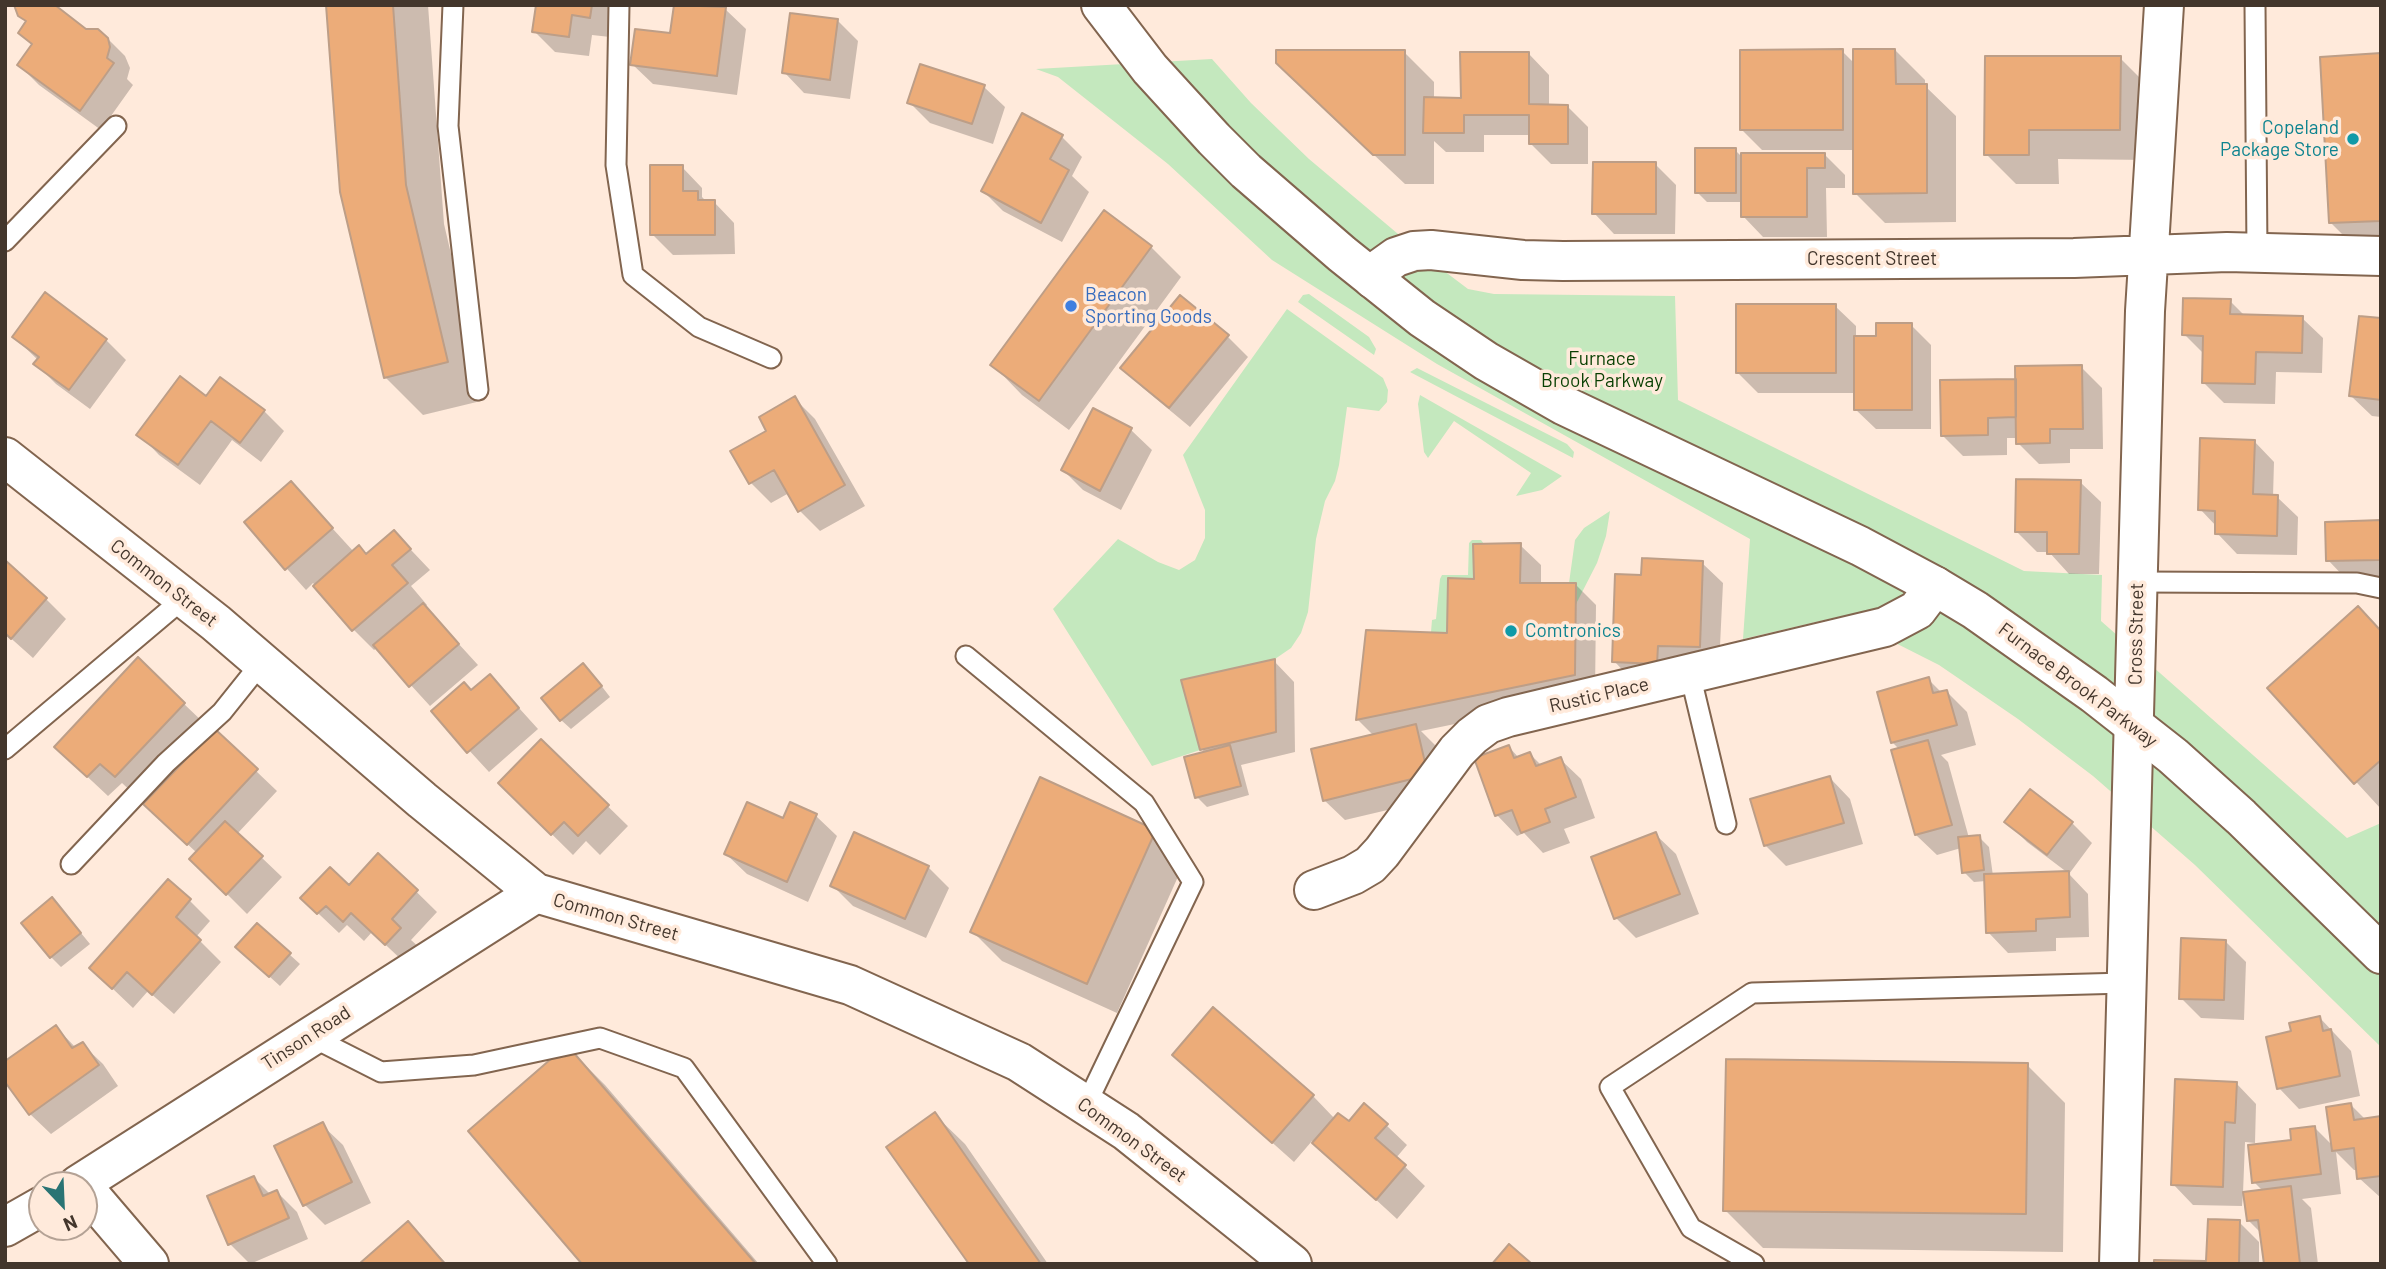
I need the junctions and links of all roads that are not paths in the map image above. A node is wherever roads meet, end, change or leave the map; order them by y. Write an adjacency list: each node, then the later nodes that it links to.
1 (453, 5): 13 (lane)
2 (620, 5): 12 (lane)
3 (1101, 5): 11 (street, Furnace Brook Parkway)
4 (2164, 5): 8 (street, Cross Street)
5 (2255, 5): 9 (lane)
6 (116, 126): 7 (lane)
7 (5, 241)
8 (2149, 253): 9 (street, Crescent Street); 11 (street, Crescent Street); 15 (street, Cross Street)
9 (2257, 253): 10 (street, Crescent Street)
10 (2381, 256)
11 (1373, 279): 16 (street, Furnace Brook Parkway)
12 (771, 358)
13 (478, 390)
14 (5, 457): 18 (street, Common Street)
15 (2138, 582): 17 (lane); 22 (street, Cross Street)
16 (1935, 586): 21 (street, Rustic Place); 22 (street, Furnace Brook Parkway)
17 (2381, 588)
18 (184, 598): 20 (street, Common Street); 23 (lane)
19 (966, 656): 31 (lane)
20 (262, 662): 25 (lane); 27 (street, Common Street)
21 (1690, 674): 24 (lane); 26 (street, Rustic Place)
22 (2134, 724): 28 (street, Furnace Brook Parkway); 29 (street, Cross Street)
23 (5, 749)
24 (1726, 824)
25 (71, 864)
26 (1314, 890)
27 (536, 893): 30 (street, Tinson Road); 31 (street, Common Street)
28 (2381, 954)
29 (2126, 983): 39 (lane); 40 (street, Cross Street)
30 (310, 1036): 32 (street, Tinson Road); 37 (lane)
31 (1086, 1105): 38 (street, Common Street)
32 (98, 1174)
33 (98, 1205): 36 (street)
34 (28, 1214): 35 (street)
35 (5, 1227)
36 (149, 1264)
37 (827, 1264)
38 (1292, 1264)
39 (1754, 1264)
40 (2119, 1264)

